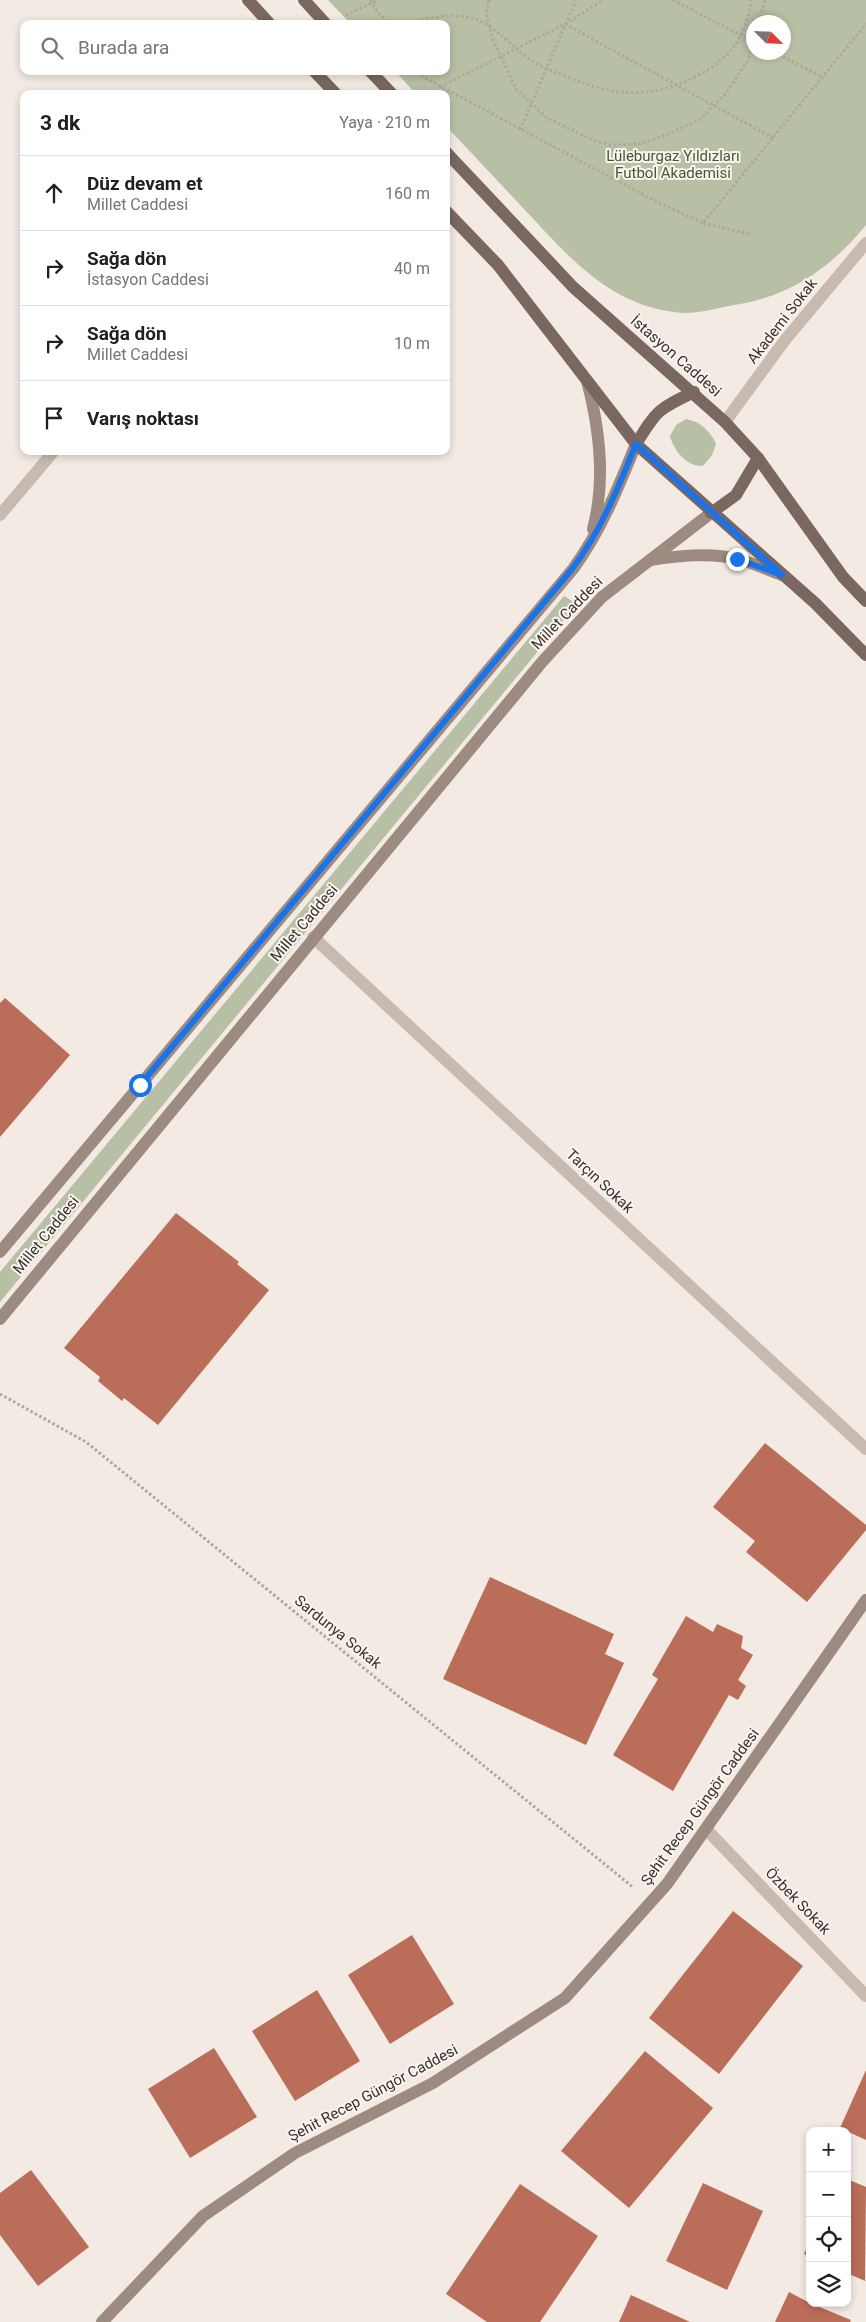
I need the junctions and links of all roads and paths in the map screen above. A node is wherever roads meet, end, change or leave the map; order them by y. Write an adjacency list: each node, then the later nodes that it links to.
1 (248, 0): 13 (main road)
2 (304, 0): 14 (main road)
3 (378, 0): 10 (path)
4 (490, 0): 17 (path)
5 (576, 0): 18 (path)
6 (604, 0): 18 (path)
7 (673, 0): 20 (path)
8 (751, 0): 20 (path)
9 (764, 0): 12 (path)
10 (372, 1): 11 (path); 15 (path)
11 (345, 15)
12 (761, 15)
13 (266, 20)
14 (322, 20)
15 (389, 20)
16 (421, 20): 17 (path)
17 (488, 24): 22 (path); 23 (path)
18 (565, 24): 22 (path); 26 (path); 31 (path)
19 (866, 24): 30 (path)
20 (742, 36): 21 (path); 31 (path)
21 (746, 38)
22 (516, 48): 23 (path); 26 (path)
23 (500, 57): 32 (path); 37 (path)
24 (748, 60): 38 (path)
25 (789, 60): 30 (path)
26 (547, 68): 31 (path); 37 (path)
27 (318, 75): 33 (main road)
28 (374, 75): 34 (main road)
29 (419, 75): 32 (path)
30 (822, 77): 40 (path)
31 (676, 85): 38 (path)
32 (440, 87): 35 (path)
33 (332, 90)
34 (388, 90)
35 (446, 90)
36 (450, 92): 39 (path)
37 (531, 104): 38 (path); 39 (path)
38 (714, 106): 40 (path)
39 (520, 130): 43 (path)
40 (773, 138): 43 (path)
41 (450, 156): 47 (main road, İstasyon Caddesi)
42 (450, 215): 46 (main road)
43 (703, 224): 44 (path)
44 (749, 234)
45 (866, 243): 48 (street, Akademi Sokak)
46 (587, 381): 49 (main road); 54 (main road, Millet Caddesi)
47 (694, 392): 48 (main road, İstasyon Caddesi); 49 (main road)
48 (725, 422): 51 (main road, İstasyon Caddesi)
49 (636, 444): 52 (main road); 54 (main road, Millet Caddesi)
50 (51, 455): 53 (street)
51 (758, 458): 52 (main road); 57 (main road, İstasyon Caddesi)
52 (711, 513): 55 (main road, Millet Caddesi); 56 (main road)
53 (0, 515)
54 (588, 548): 60 (main road, Millet Caddesi)
55 (647, 561): 56 (main road); 59 (main road, Millet Caddesi)
56 (782, 575): 58 (main road)
57 (866, 601)
58 (866, 655)
59 (313, 936): 61 (main road, Millet Caddesi); 63 (street, Tarçın Sokak)
60 (0, 1252)
61 (0, 1319)
62 (0, 1394): 66 (path, Sardunya Sokak)
63 (866, 1449)
64 (866, 1600): 65 (main road, Şehit Recep Güngör Caddesi)
65 (706, 1829): 66 (main road, Şehit Recep Güngör Caddesi); 67 (street, Özbek Sokak)
66 (651, 1902): 68 (main road, Şehit Recep Güngör Caddesi)
67 (866, 1996)
68 (102, 2322)

